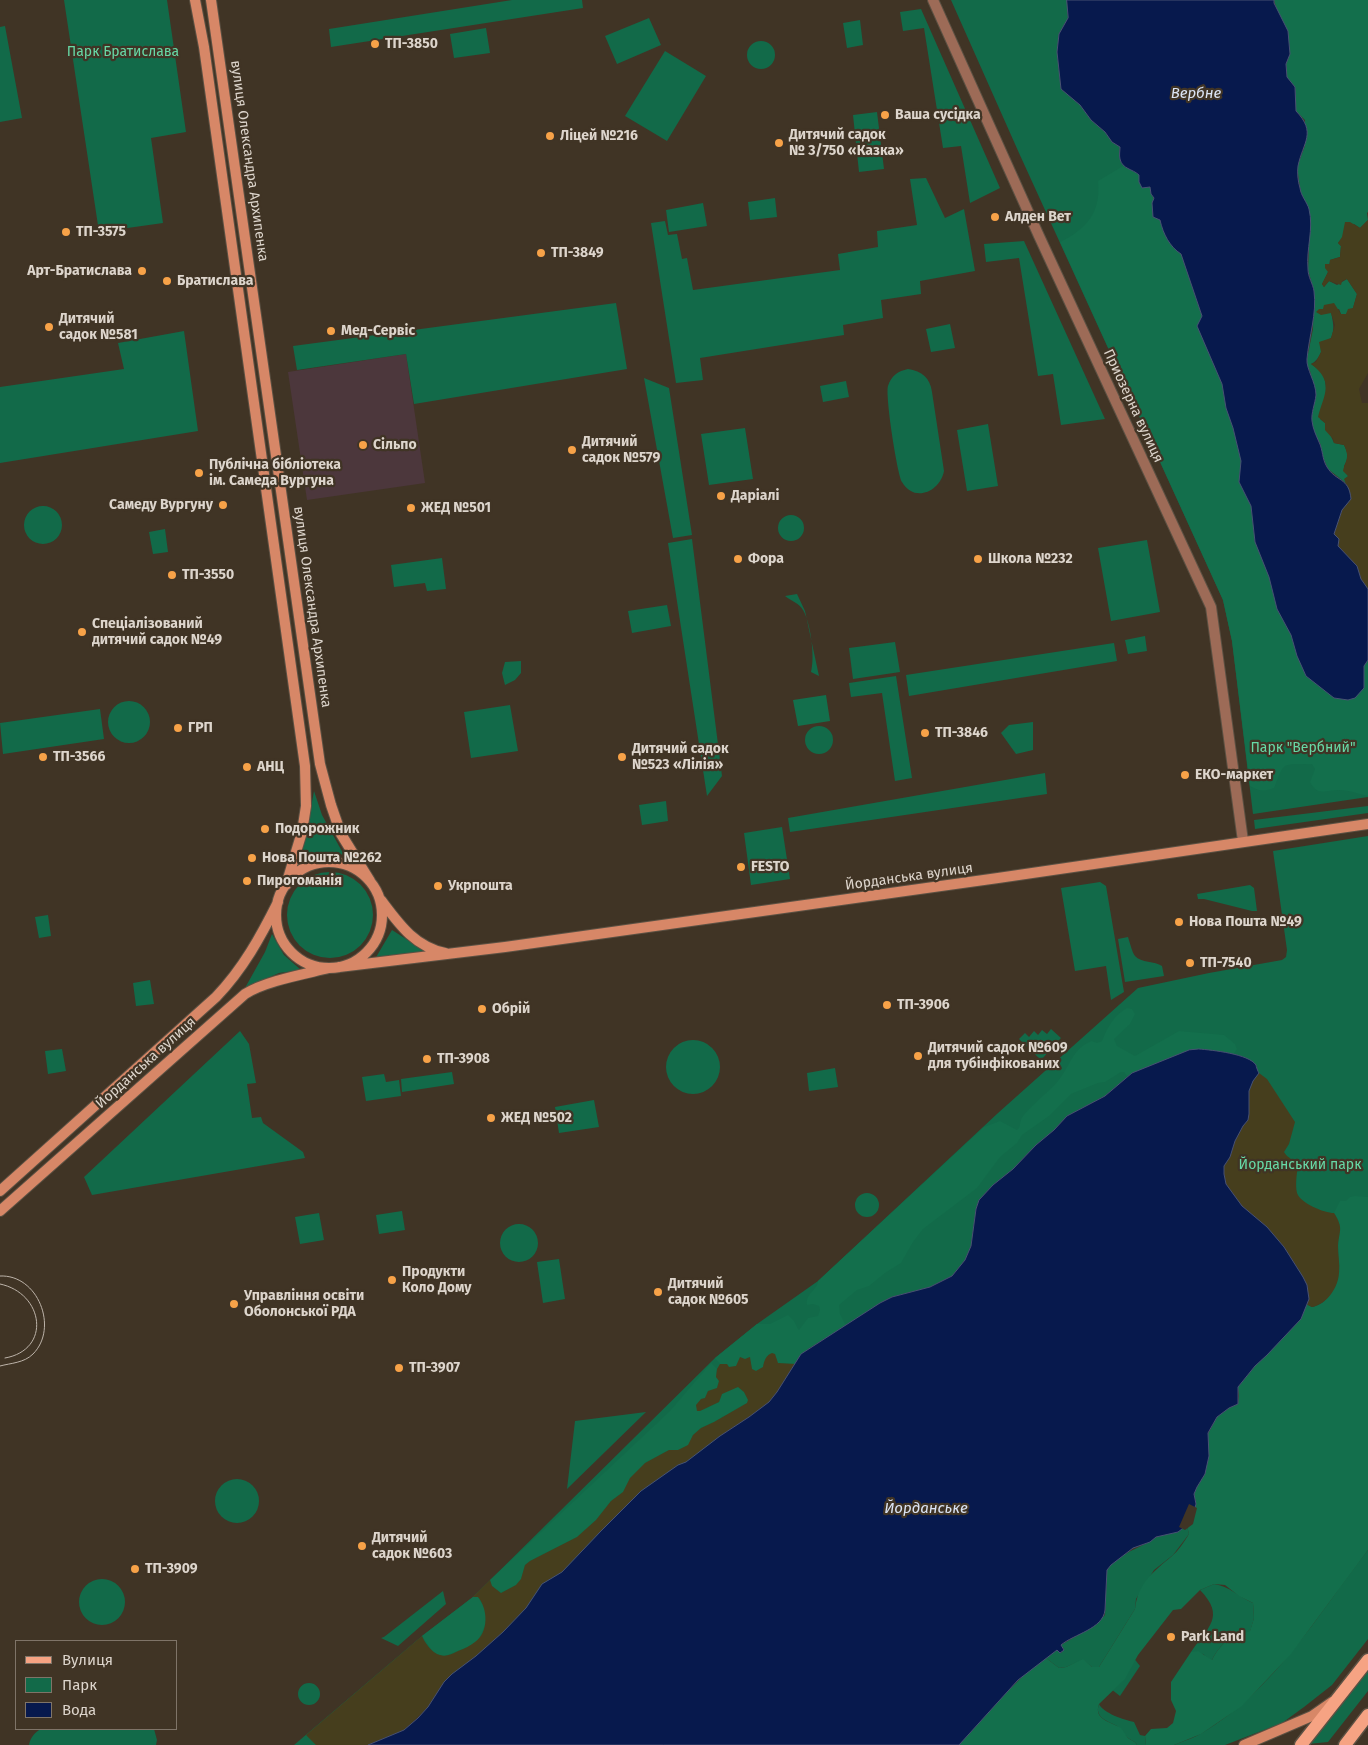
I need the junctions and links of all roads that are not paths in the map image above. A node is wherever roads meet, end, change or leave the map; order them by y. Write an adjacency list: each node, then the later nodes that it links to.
1 (195, 0): 7 (main road, вулиця Олександра Архипенка)
2 (211, 0): 6 (main road, вулиця Олександра Архипенка)
3 (933, 0): 5 (street, Приозерна вулиця)
4 (1368, 824): 5 (main road, Йорданська вулиця)
5 (1243, 841): 10 (main road, Йорданська вулиця)
6 (370, 881): 7 (main road); 8 (main road)
7 (286, 885): 9 (main road)
8 (379, 897): 10 (main road, Йорданська вулиця); 11 (main road)
9 (278, 902): 11 (main road); 12 (main road, Йорданська вулиця)
10 (453, 954): 11 (main road, Йорданська вулиця)
11 (334, 967): 13 (main road, Йорданська вулиця)
12 (0, 1191)
13 (0, 1212)
14 (1368, 1660): 15 (main road)
15 (1337, 1699): 17 (main road); 19 (main road)
16 (1368, 1715): 18 (main road)
17 (1304, 1741)
18 (1347, 1742)
19 (1244, 1745)

